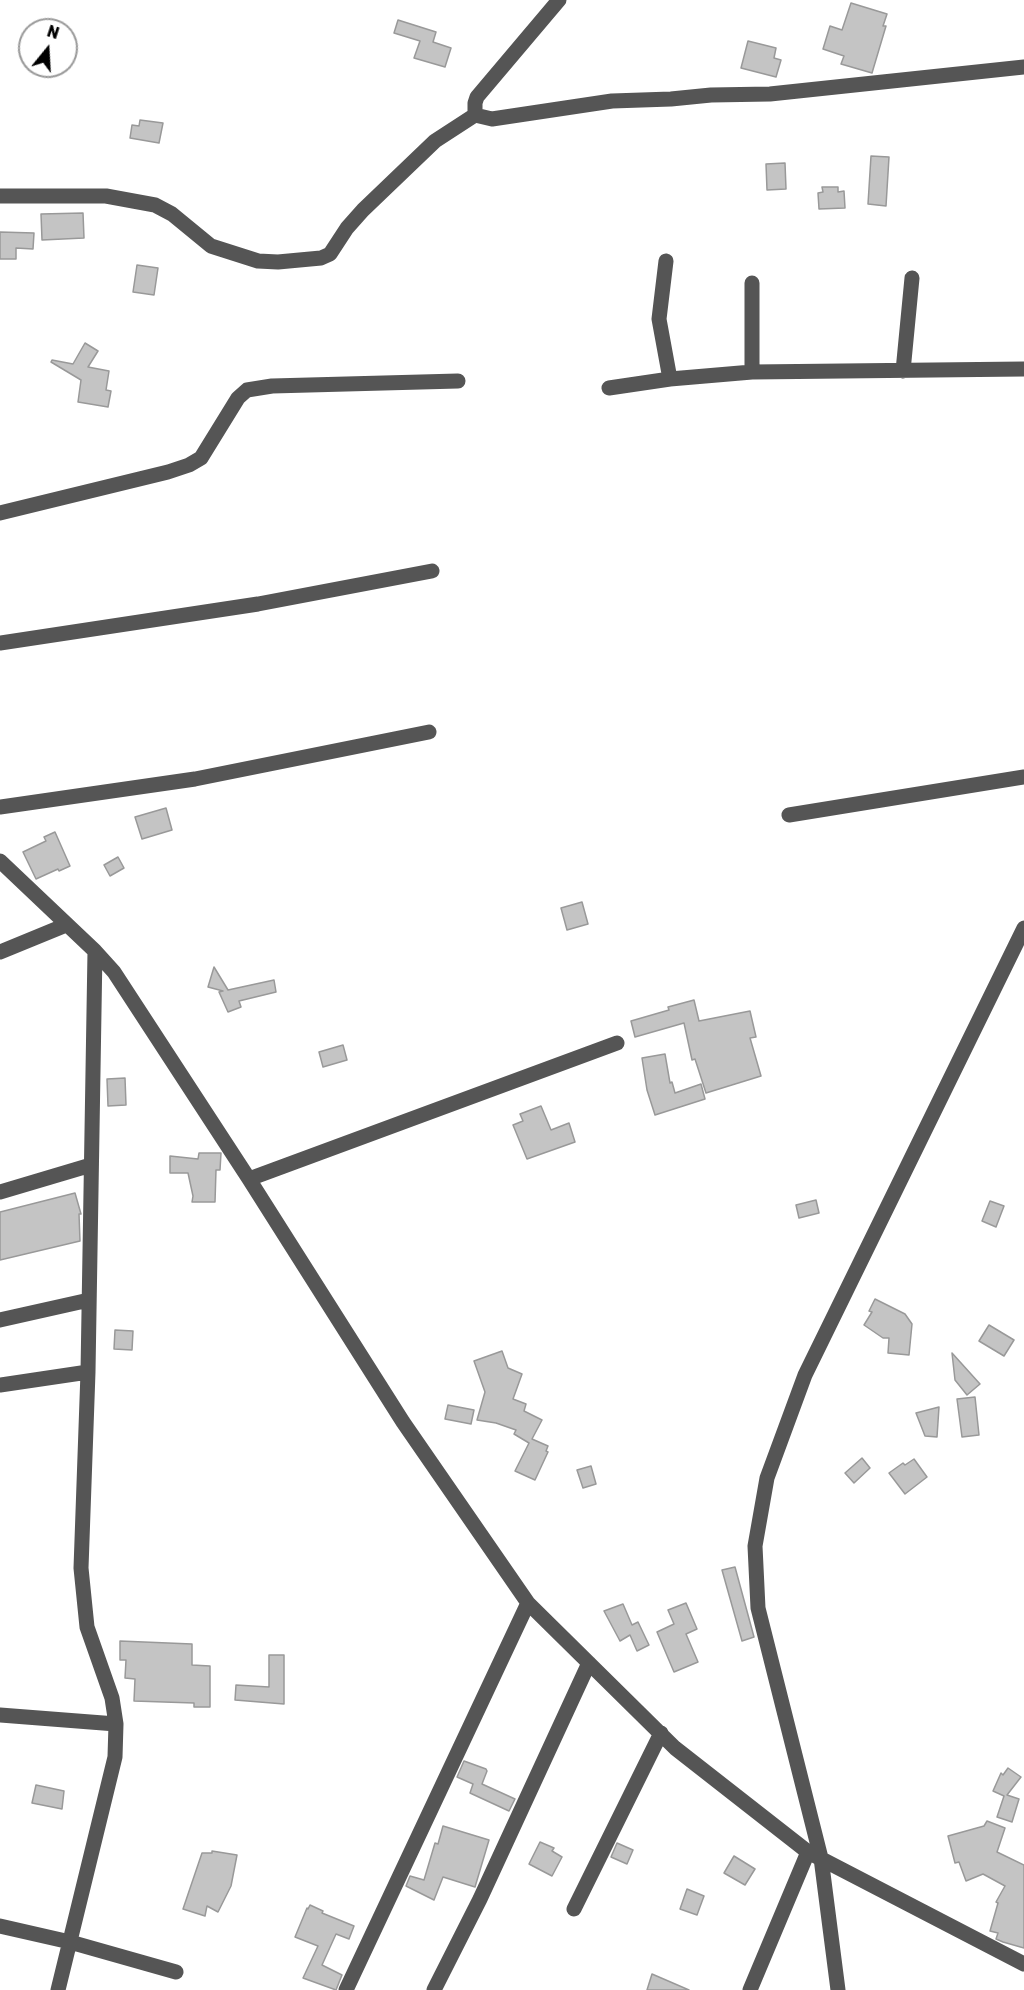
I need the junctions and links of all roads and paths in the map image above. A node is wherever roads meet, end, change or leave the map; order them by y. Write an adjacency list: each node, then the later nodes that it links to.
1 (559, 0): 3 (street)
2 (1024, 67): 3 (street)
3 (475, 115): 4 (street)
4 (0, 196)
5 (666, 261): 11 (street)
6 (912, 278): 9 (street)
7 (752, 283): 10 (street)
8 (1024, 369): 9 (street)
9 (903, 371): 10 (street)
10 (752, 372): 11 (street)
11 (670, 379): 13 (street)
12 (458, 381): 14 (street)
13 (609, 388)
14 (0, 513)
15 (432, 571): 16 (street)
16 (0, 643)
17 (429, 732): 19 (street)
18 (1024, 777): 20 (street)
19 (0, 807)
20 (789, 815)
21 (0, 861): 22 (street)
22 (6, 876): 23 (street)
23 (66, 925): 25 (street); 26 (street)
24 (1024, 928): 40 (street)
25 (95, 951): 28 (street); 29 (street)
26 (0, 952)
27 (617, 1043): 29 (street)
28 (91, 1165): 30 (street); 31 (street)
29 (249, 1179): 35 (street)
30 (0, 1192)
31 (89, 1300): 32 (street); 33 (street)
32 (0, 1320)
33 (88, 1372): 34 (street); 38 (street)
34 (0, 1385)
35 (528, 1603): 36 (street); 47 (street)
36 (589, 1663): 39 (street); 48 (street)
37 (0, 1715): 38 (street)
38 (117, 1724): 43 (street)
39 (661, 1733): 40 (street); 41 (street)
40 (814, 1855): 44 (street); 49 (street); 50 (street)
41 (574, 1909)
42 (0, 1926): 43 (street)
43 (70, 1942): 45 (street); 46 (street)
44 (1024, 1964)
45 (176, 1972)
46 (58, 1990)
47 (346, 1990)
48 (434, 1990)
49 (750, 1990)
50 (838, 1990)

